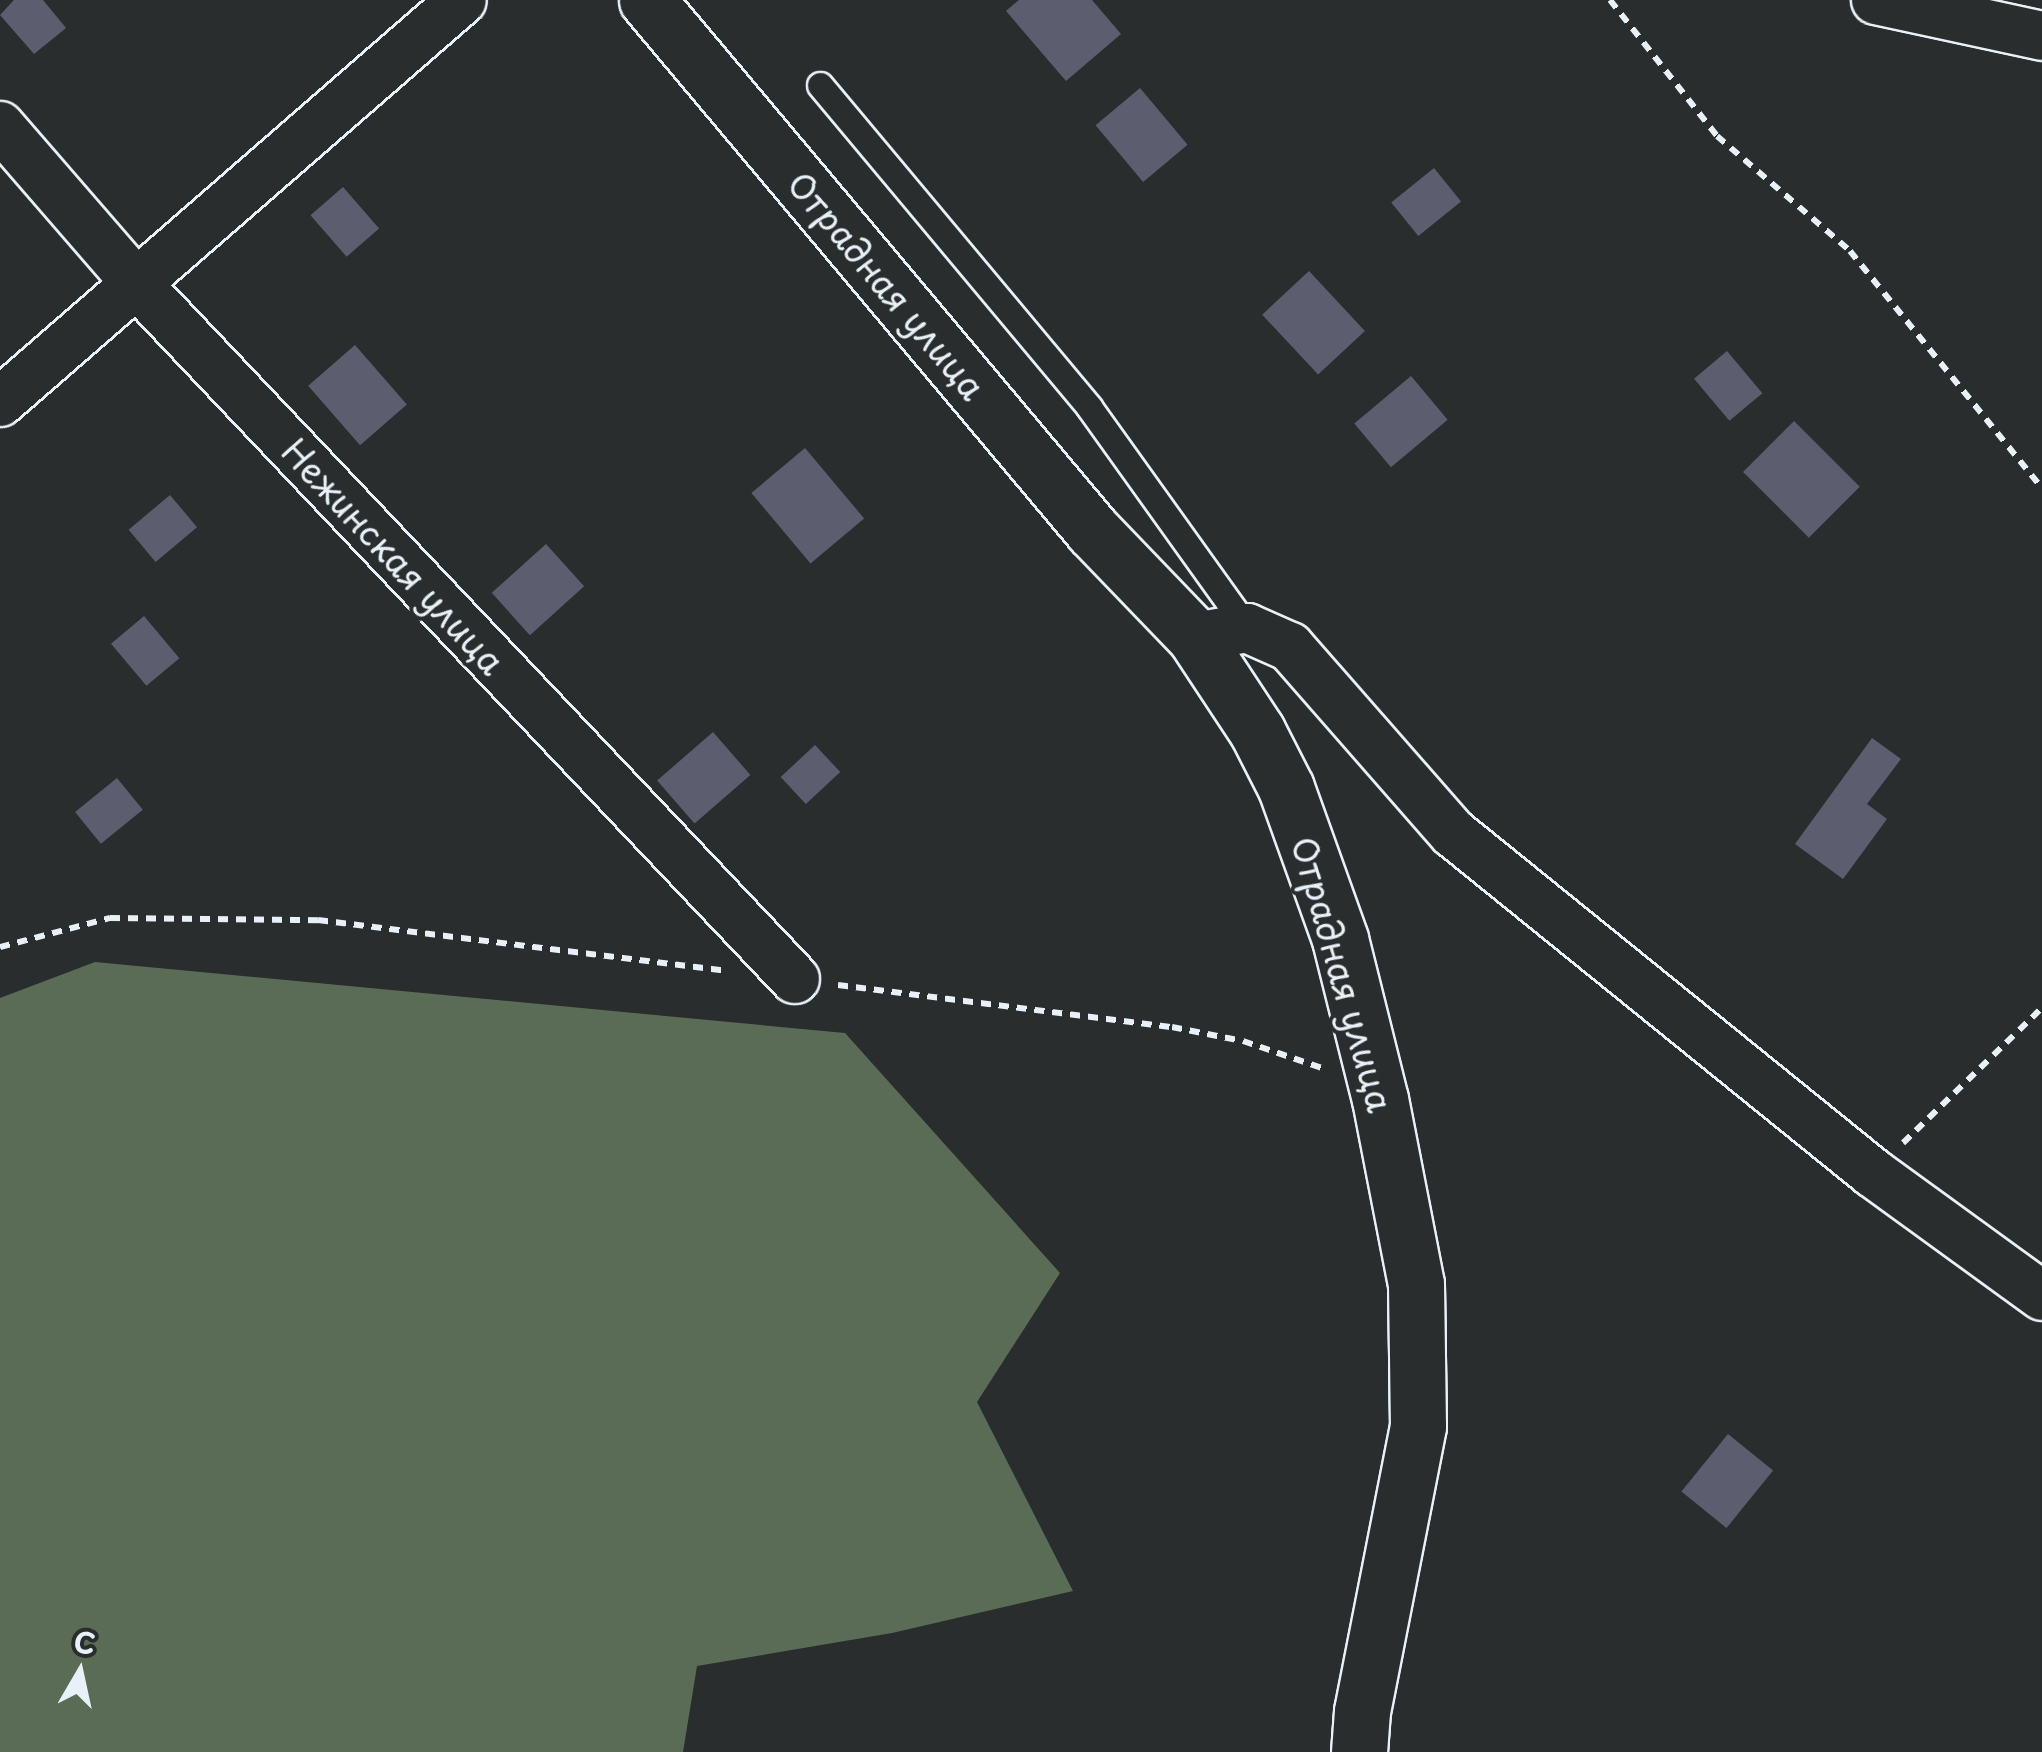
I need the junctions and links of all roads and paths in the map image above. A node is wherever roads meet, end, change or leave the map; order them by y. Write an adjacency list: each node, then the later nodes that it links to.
1 (462, 0): 8 (street)
2 (646, 0): 11 (street, Отрадная улица)
3 (1610, 0): 10 (path)
4 (1876, 0): 5 (street)
5 (2042, 36)
6 (820, 85): 11 (lane)
7 (0, 126): 8 (street, Нежинская улица)
8 (137, 284): 9 (street); 13 (street, Нежинская улица)
9 (0, 402)
10 (2042, 488)
11 (1221, 632): 15 (street, Отрадная улица); 16 (street)
12 (0, 947): 13 (path)
13 (795, 980): 15 (path)
14 (2042, 1008): 16 (path)
15 (1380, 1099): 18 (street, Отрадная улица)
16 (1872, 1173): 17 (street)
17 (2042, 1296)
18 (1359, 1752)

